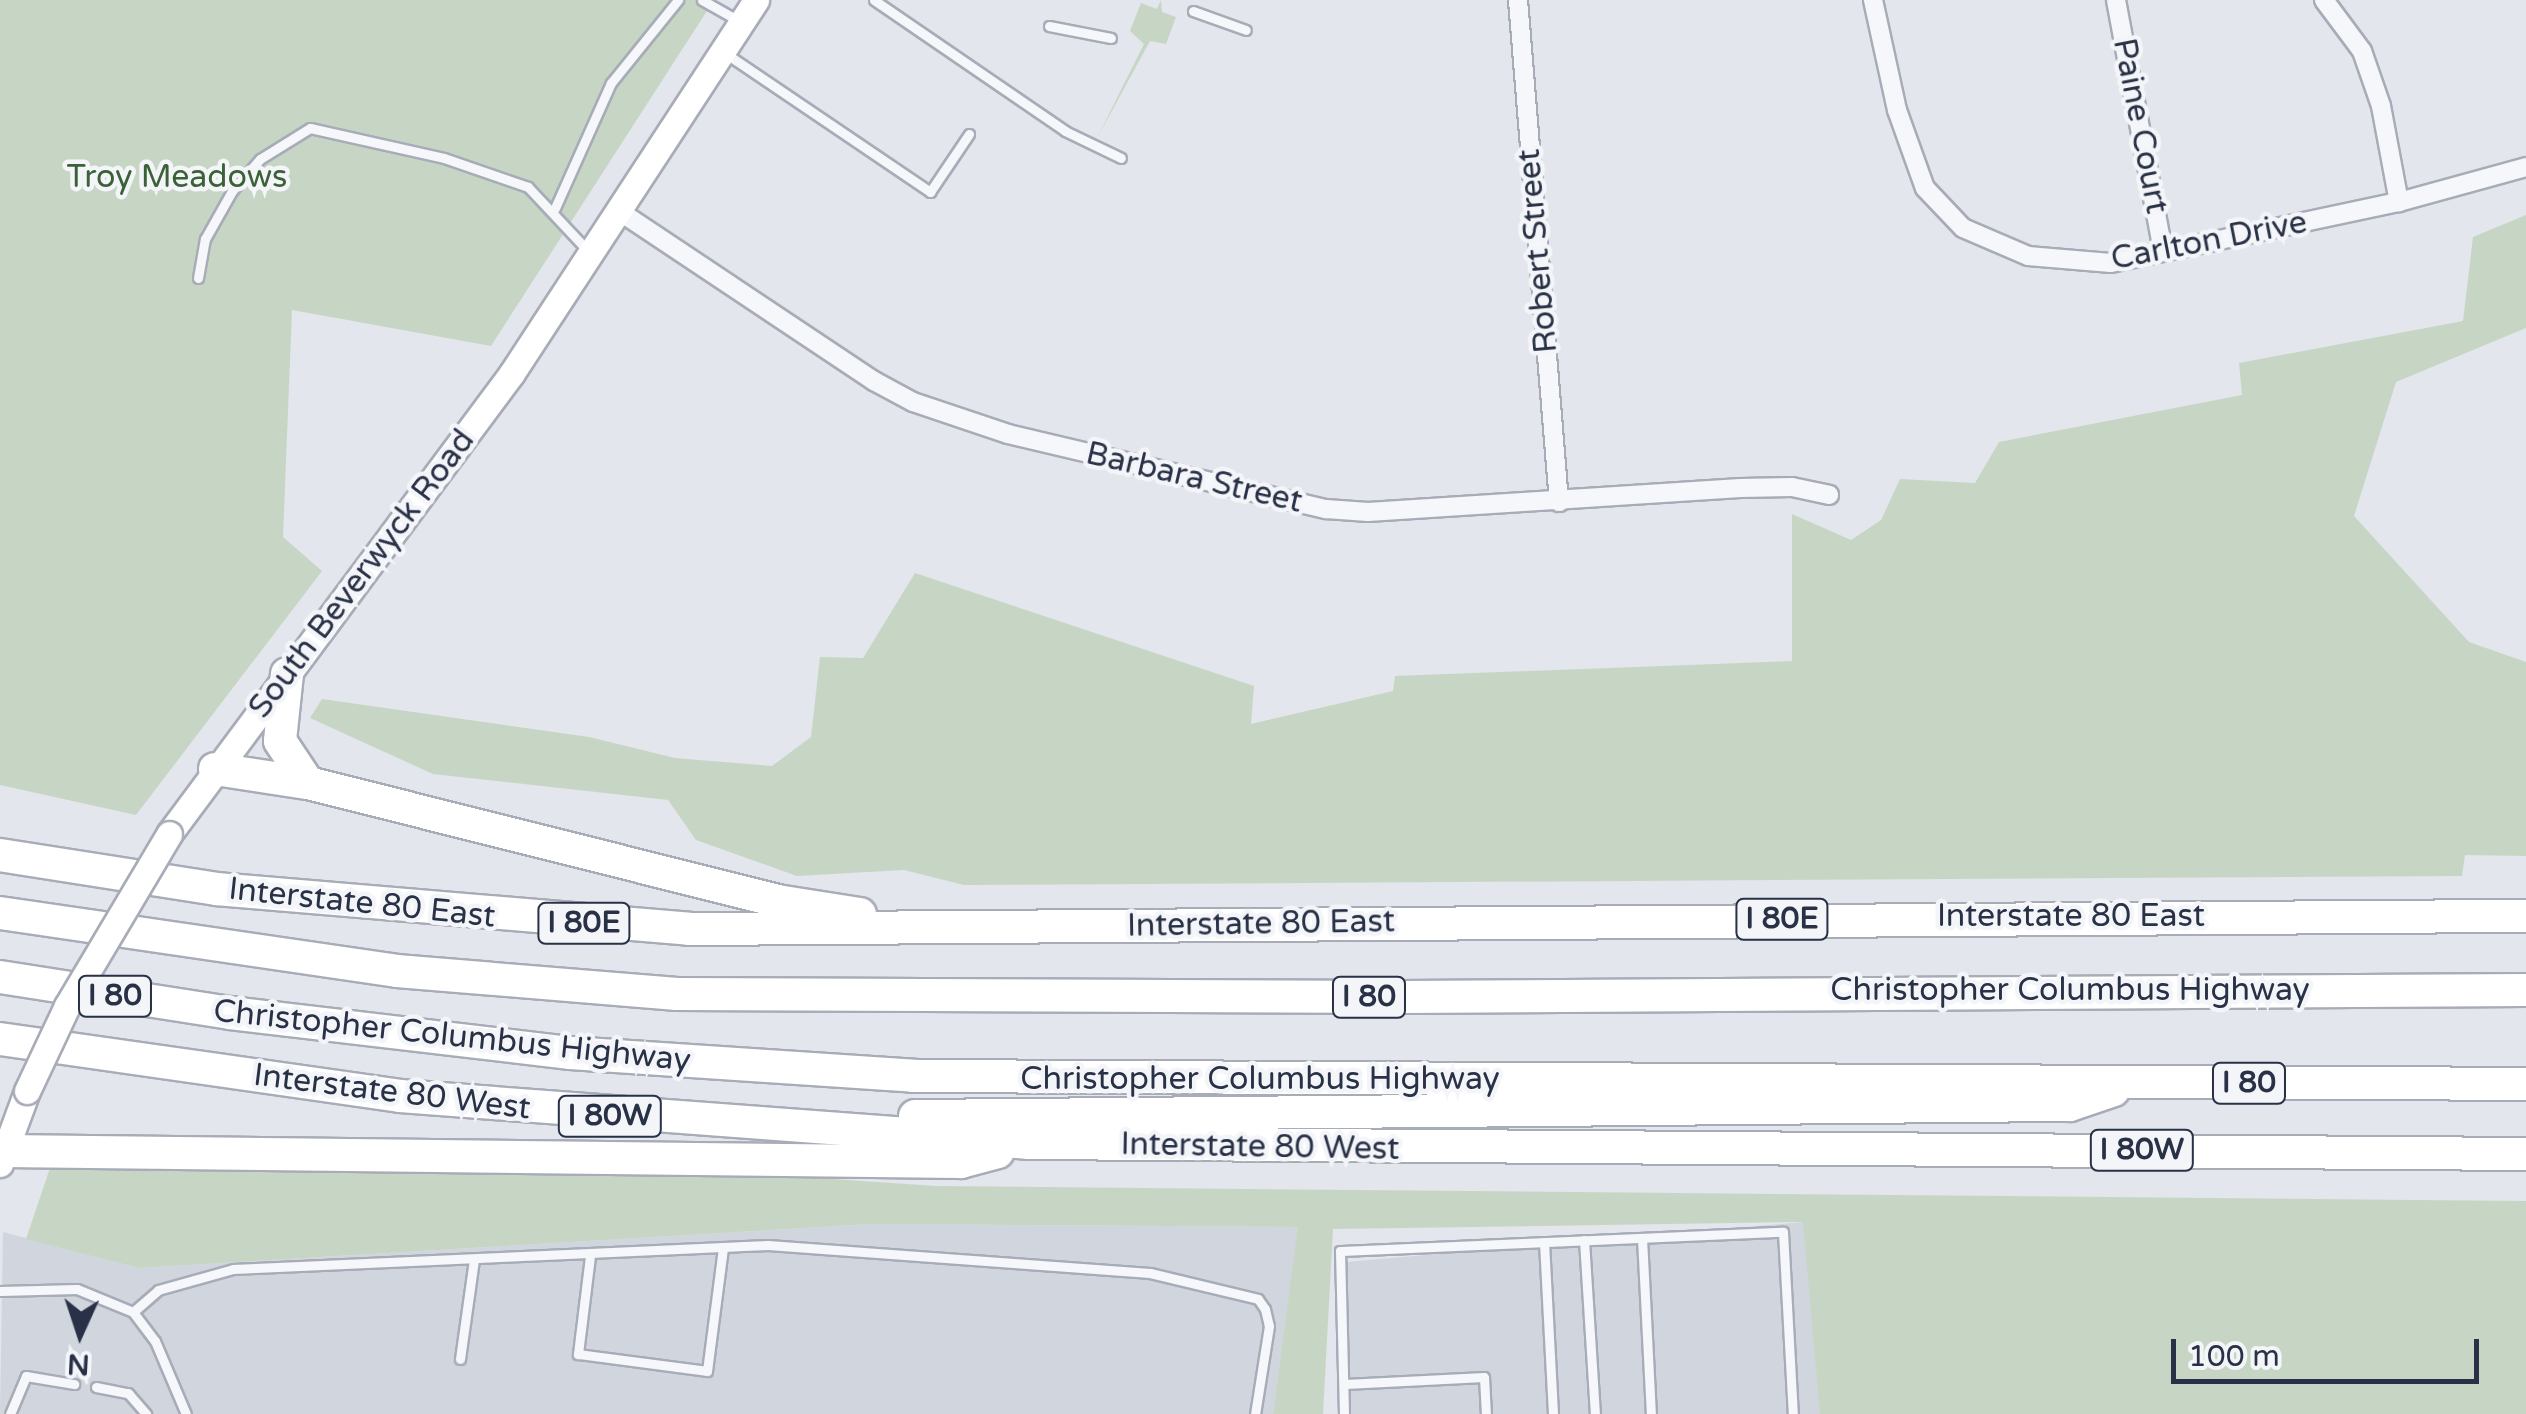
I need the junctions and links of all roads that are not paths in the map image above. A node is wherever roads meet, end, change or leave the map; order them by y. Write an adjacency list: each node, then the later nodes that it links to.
1 (678, 0): 20 (lane)
2 (702, 0): 11 (lane)
3 (756, 0): 11 (main road, South Beverwyck Road)
4 (874, 0): 9 (lane)
5 (1518, 0): 26 (street, Robert Street)
6 (1873, 0): 22 (street, Carlton Drive)
7 (2116, 0): 22 (street, Paine Court)
8 (2324, 0): 19 (street)
9 (888, 4): 17 (lane)
10 (1193, 11): 13 (lane)
11 (742, 22): 15 (main road, South Beverwyck Road)
12 (1049, 26): 14 (lane)
13 (1246, 30)
14 (1111, 38)
15 (722, 52): 16 (lane); 21 (main road, South Beverwyck Road)
16 (969, 134)
17 (1120, 158)
18 (2526, 166): 19 (street, Carlton Drive)
19 (2399, 202): 22 (street, Carlton Drive)
20 (555, 208): 23 (lane); 24 (lane)
21 (619, 212): 23 (main road, South Beverwyck Road); 26 (street, Barbara Street)
22 (2163, 252)
23 (591, 254): 27 (main road, South Beverwyck Road)
24 (198, 278)
25 (1830, 495): 26 (street, Barbara Street)
26 (1558, 502)
27 (288, 674): 28 (main road, South Beverwyck Road); 29 (highway)
28 (214, 769): 29 (highway); 42 (main road, South Beverwyck Road, bridge)
29 (308, 783): 33 (highway)
30 (0, 855): 33 (highway, Interstate 80 East / I 80E)
31 (0, 912): 35 (highway, Christopher Columbus Highway / I 80)
32 (2526, 916): 33 (highway, Interstate 80 East / I 80E)
33 (953, 927)
34 (0, 977): 38 (highway, Christopher Columbus Highway / I 80)
35 (2526, 990)
36 (0, 1040): 37 (highway, Interstate 80 West / I 80W)
37 (192, 1067): 38 (highway); 40 (highway, Interstate 80 West / I 80W)
38 (2139, 1082): 39 (highway, Christopher Columbus Highway / I 80)
39 (2526, 1084)
40 (1030, 1143): 41 (highway, Interstate 80 West / I 80W); 42 (highway)
41 (2526, 1154)
42 (2, 1158)
43 (1642, 1238): 44 (lane); 63 (lane); 64 (lane)
44 (1584, 1240): 45 (lane); 62 (lane)
45 (1544, 1242): 53 (lane); 61 (lane)
46 (723, 1248): 47 (lane); 47 (lane); 58 (lane)
47 (590, 1256): 48 (lane)
48 (474, 1260): 50 (lane); 51 (lane)
49 (0, 1291): 50 (lane)
50 (133, 1312): 57 (lane)
51 (460, 1358)
52 (74, 1384): 55 (lane)
53 (1345, 1384): 59 (lane); 60 (lane)
54 (96, 1388): 56 (lane)
55 (10, 1414)
56 (146, 1414)
57 (186, 1414)
58 (1255, 1414)
59 (1344, 1414)
60 (1486, 1414)
61 (1553, 1414)
62 (1595, 1414)
63 (1651, 1414)
64 (1793, 1414)

